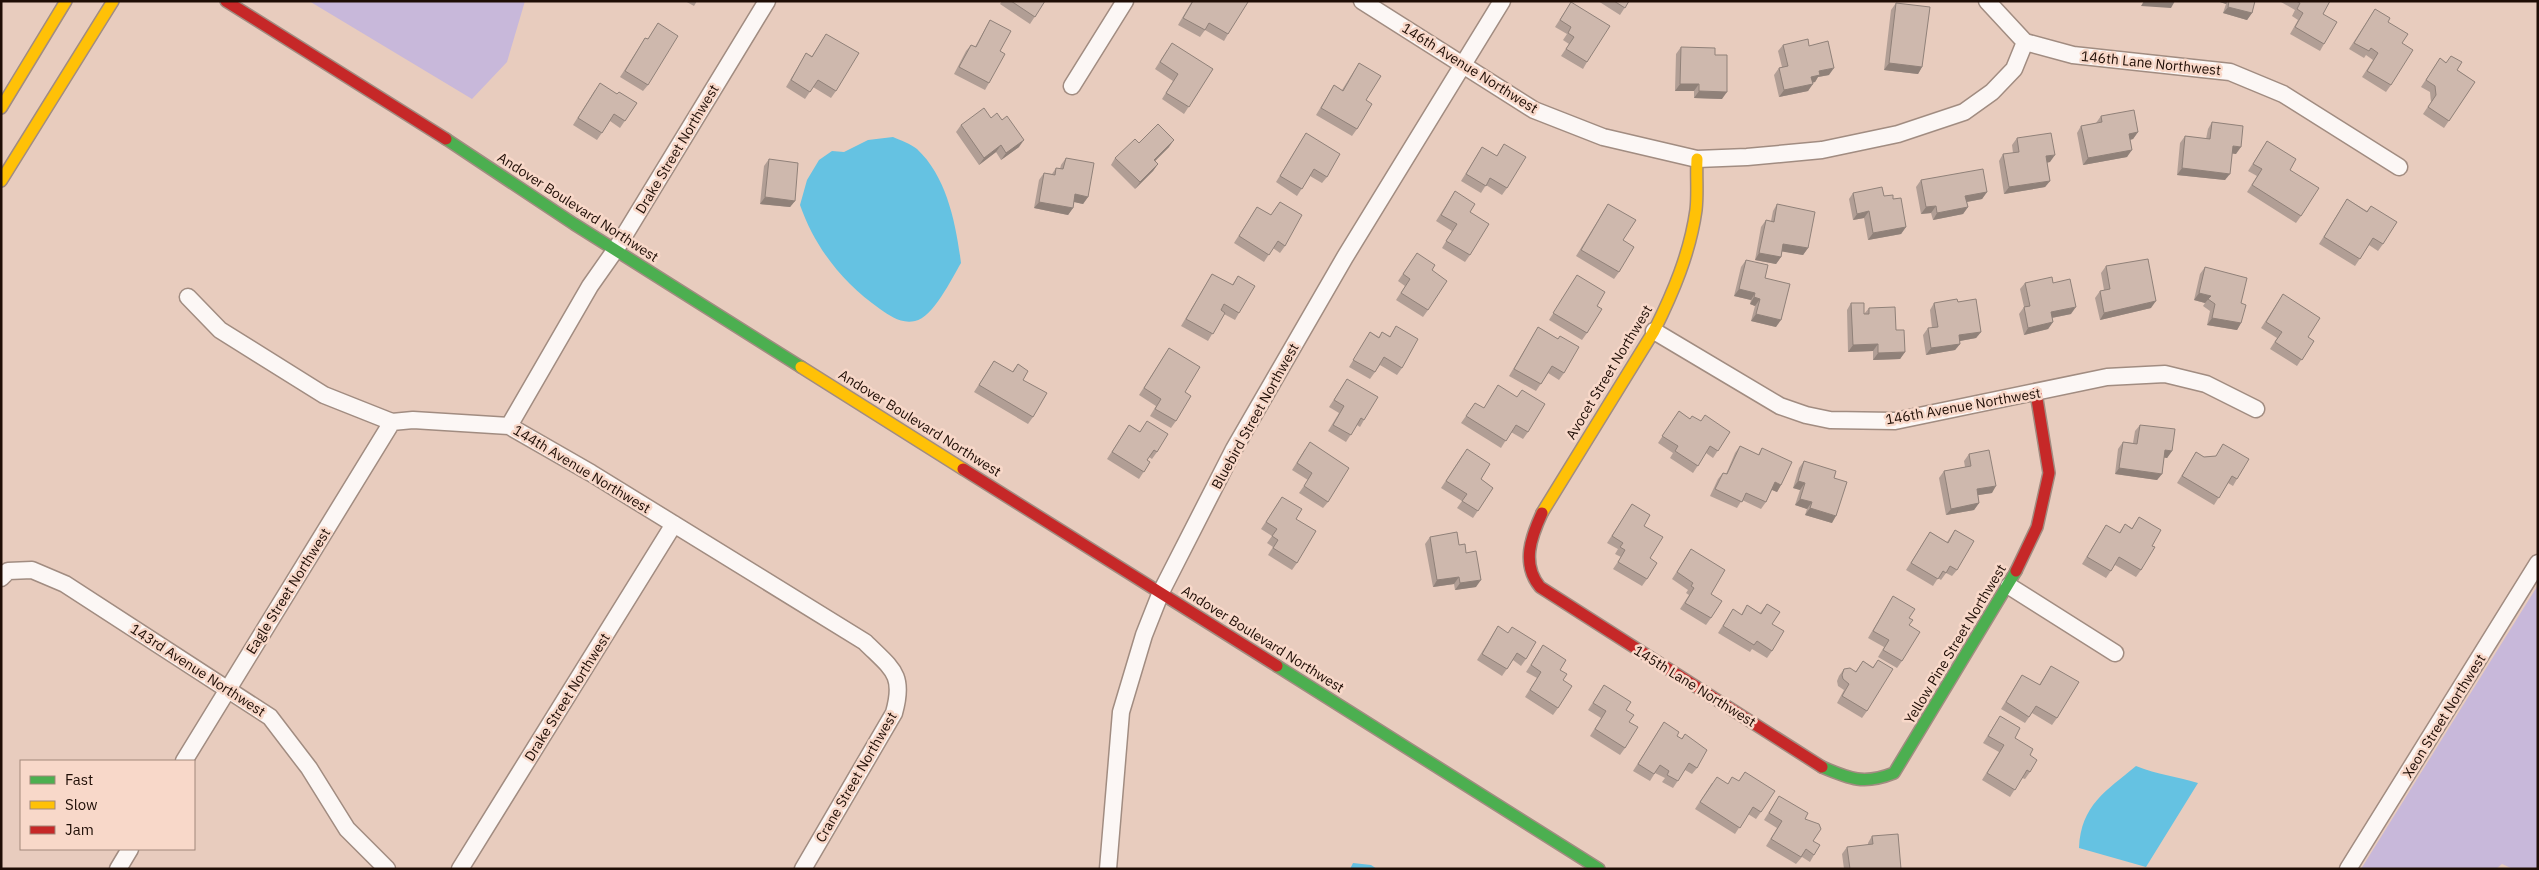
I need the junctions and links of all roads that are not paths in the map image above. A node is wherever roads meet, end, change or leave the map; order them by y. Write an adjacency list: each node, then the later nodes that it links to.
1 (66, 1): 12 (street)
2 (113, 1): 15 (street)
3 (226, 1): 16 (street, Andover Boulevard Northwest)
4 (767, 1): 16 (street, Drake Street Northwest)
5 (1125, 1): 11 (street)
6 (1362, 1): 10 (street, 146th Avenue Northwest)
7 (1502, 1): 10 (street, Bluebird Street Northwest)
8 (1987, 1): 9 (street)
9 (2025, 42): 13 (street, 146th Avenue Northwest); 14 (street, 146th Lane Northwest)
10 (1464, 65): 13 (street, 146th Avenue Northwest); 28 (street, Bluebird Street Northwest)
11 (1072, 86)
12 (1, 108)
13 (1697, 159): 18 (street, Avocet Street Northwest)
14 (2399, 168)
15 (1, 181)
16 (616, 249): 22 (street, Drake Street Northwest); 28 (street, Andover Boulevard Northwest)
17 (188, 297): 21 (street, 144th Avenue Northwest)
18 (1654, 331): 19 (street, 146th Avenue Northwest); 25 (street, Avocet Street Northwest)
19 (2036, 394): 20 (street, 146th Avenue Northwest); 27 (street, Yellow Pine Street Northwest)
20 (2256, 408)
21 (392, 422): 22 (street, 144th Avenue Northwest); 31 (street, Eagle Street Northwest)
22 (509, 426): 23 (street, 144th Avenue Northwest)
23 (674, 524): 30 (street, 144th Avenue Northwest); 37 (street, Drake Street Northwest)
24 (2538, 563): 41 (street, Xeon Street Northwest)
25 (1528, 564): 33 (street, 145th Lane Northwest)
26 (4, 574): 31 (street, 143rd Avenue Northwest)
27 (2009, 586): 29 (street); 33 (street, Yellow Pine Street Northwest)
28 (1160, 592): 39 (street, Bluebird Street Northwest); 40 (street, Andover Boulevard Northwest)
29 (2114, 653)
30 (899, 682): 38 (street, Crane Street Northwest)
31 (228, 688): 32 (street, Eagle Street Northwest); 36 (street, 143rd Avenue Northwest)
32 (185, 760)
33 (1879, 780)
34 (129, 850): 35 (street)
35 (118, 869)
36 (387, 869)
37 (460, 869)
38 (803, 869)
39 (1108, 869)
40 (1599, 869)
41 (2348, 869)

